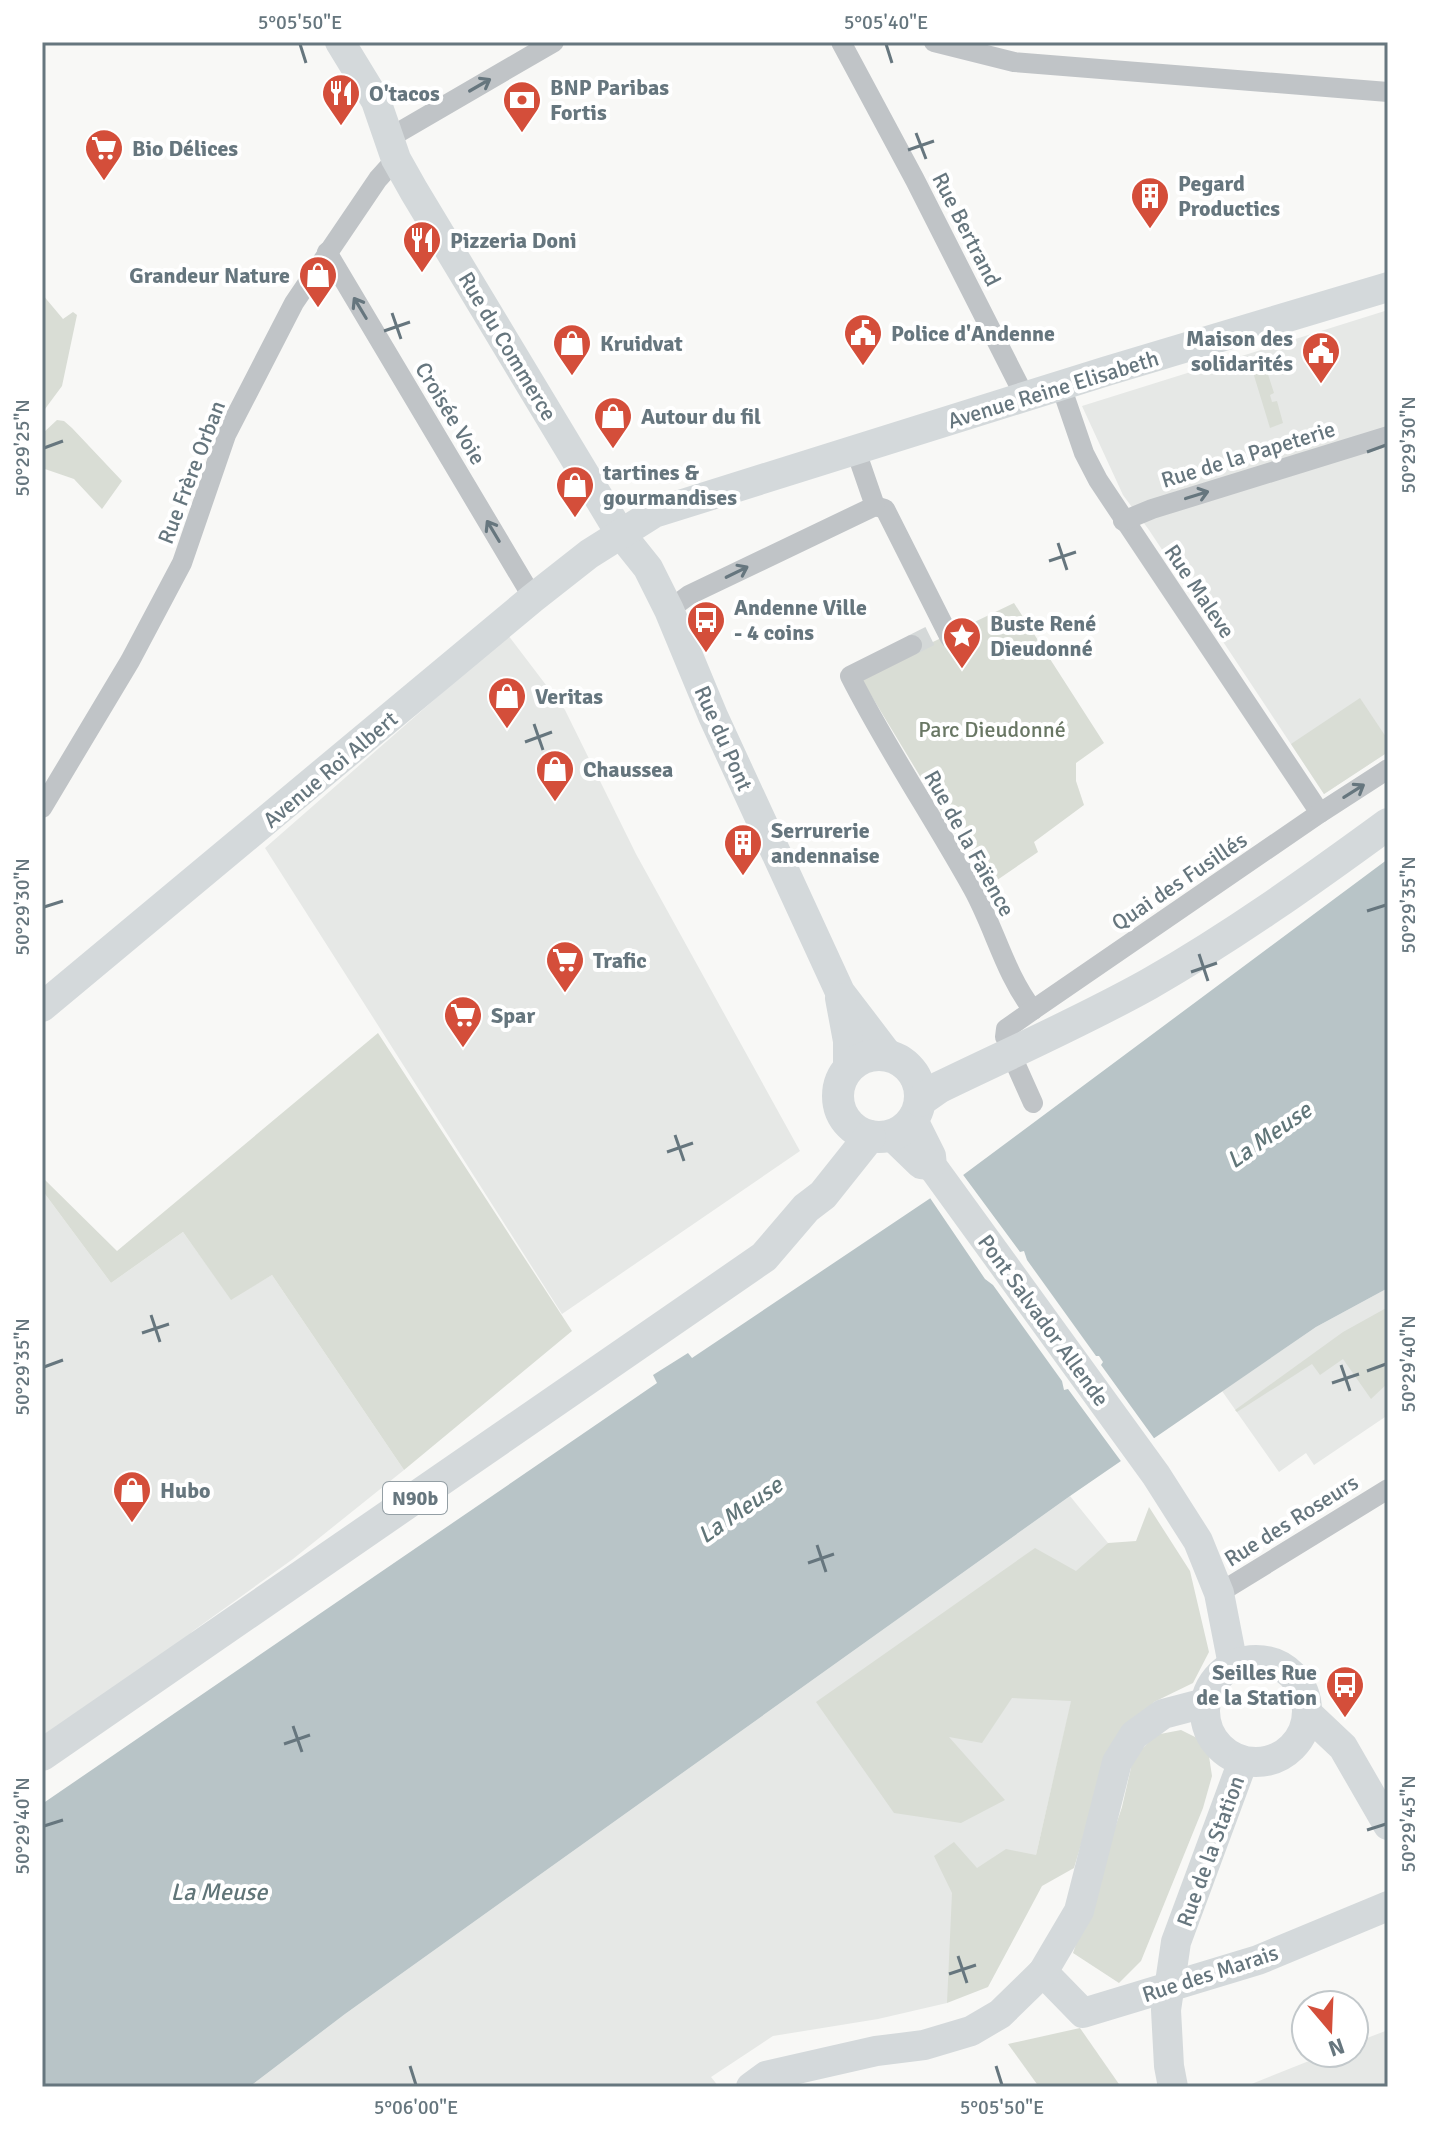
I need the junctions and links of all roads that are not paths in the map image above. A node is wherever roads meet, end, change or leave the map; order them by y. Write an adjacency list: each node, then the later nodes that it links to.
1 (340, 42): 6 (main road, Rue du Commerce)
2 (554, 42): 6 (street, one-way to 2)
3 (841, 42): 10 (street, Rue Bertrand)
4 (934, 42): 5 (street)
5 (1388, 92)
6 (392, 149): 7 (street, Rue Frère Orban); 15 (main road, Rue du Commerce)
7 (327, 252): 16 (street, Croisée Voie, one-way to 7); 21 (street, Rue Frère Orban)
8 (1388, 287): 9 (main road, Avenue Reine Elisabeth)
9 (1061, 386): 10 (main road, Avenue Reine Elisabeth); 14 (street, Rue Maleve)
10 (1025, 397): 12 (main road, Avenue Reine Elisabeth)
11 (1388, 436): 14 (street, Rue de la Papeterie, one-way to 11)
12 (856, 451): 13 (street); 15 (main road, Avenue Reine Elisabeth)
13 (875, 506): 17 (street, one-way to 13); 18 (street)
14 (1123, 521): 22 (street, Rue Maleve)
15 (620, 533): 16 (main road, Avenue Roi Albert); 17 (main road, Rue du Pont)
16 (533, 598): 25 (main road, Avenue Roi Albert)
17 (669, 610): 24 (main road, Rue du Pont)
18 (944, 633)
19 (912, 645): 26 (street, Rue de la Faïence)
20 (1388, 769): 22 (street, Quai des Fusillés, one-way to 20)
21 (42, 808)
22 (1320, 813): 26 (street, Quai des Fusillés)
23 (1388, 824): 27 (main road, N90b)
24 (840, 992): 28 (main road, Rue du Pont); 29 (main road, Rue du Pont)
25 (42, 1007)
26 (1033, 1010): 27 (street, Quai des Fusillés)
27 (1005, 1054): 29 (main road, N90b); 30 (street)
28 (848, 1068): 29 (main road); 31 (main road)
29 (899, 1103): 31 (main road); 32 (main road, N90b); 34 (main road, Pont Salvador Allende)
30 (1033, 1103)
31 (840, 1112): 32 (main road, N90b)
32 (806, 1208): 39 (main road, N90b)
33 (1388, 1489): 34 (street, Rue des Roseurs)
34 (1219, 1593): 35 (main road, Pont Salvador Allende)
35 (1233, 1665): 36 (main road); 37 (main road)
36 (1205, 1703): 40 (main road); 44 (main road)
37 (1308, 1714): 38 (main road); 41 (main road)
38 (1288, 1751): 40 (main road); 41 (main road)
39 (42, 1755)
40 (1243, 1761): 46 (main road, Rue de la Station)
41 (1355, 1765): 42 (main road)
42 (1388, 1825)
43 (1388, 1906): 44 (main road, Rue des Marais)
44 (1043, 1972): 45 (main road)
45 (751, 2087)
46 (1173, 2087)

